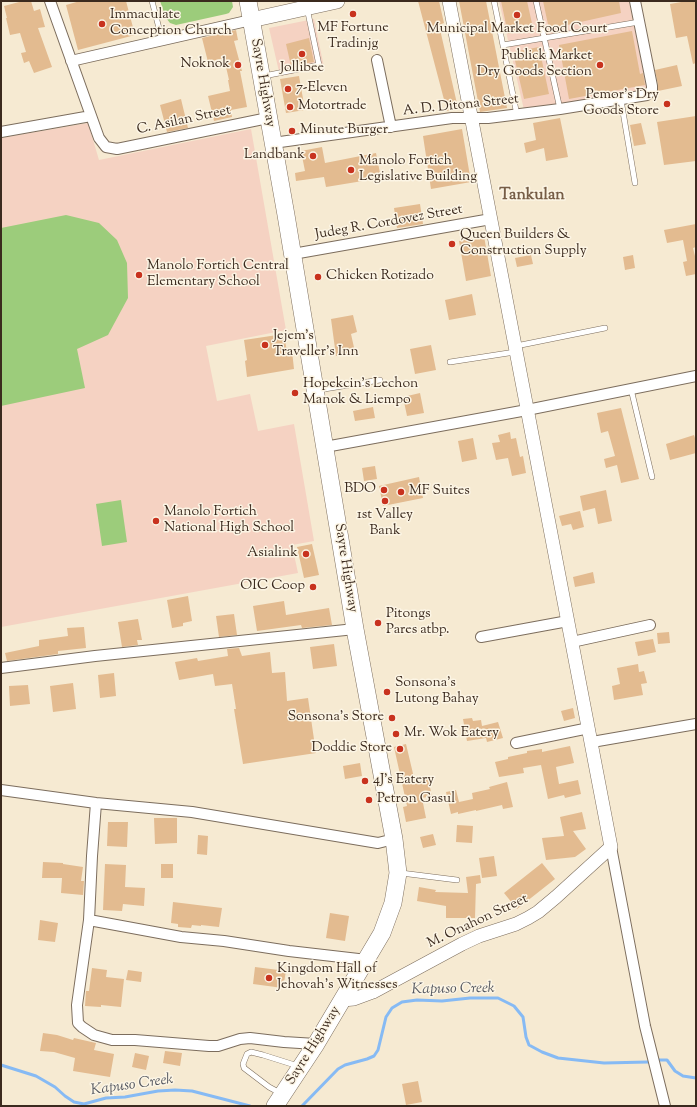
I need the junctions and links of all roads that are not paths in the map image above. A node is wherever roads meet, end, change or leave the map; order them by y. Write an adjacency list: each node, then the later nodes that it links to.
1 (50, 1): 16 (street)
2 (152, 1): 13 (lane)
3 (248, 1): 10 (highway, Sayre Highway)
4 (337, 1): 9 (main road)
5 (448, 1): 23 (street)
6 (494, 1): 14 (lane)
7 (536, 1): 12 (lane)
8 (635, 1): 11 (street)
9 (307, 8): 10 (main road); 17 (lane)
10 (251, 20): 13 (street); 17 (highway, Sayre Highway)
11 (639, 22): 12 (lane); 18 (street, A. D. Ditona Street)
12 (545, 38): 14 (lane); 19 (lane)
13 (162, 40): 16 (street)
14 (503, 45): 20 (lane)
15 (377, 60): 24 (street)
16 (71, 61): 21 (street)
17 (261, 77): 22 (highway, Sayre Highway)
18 (621, 100): 19 (street, A. D. Ditona Street); 27 (lane)
19 (560, 109): 20 (street, A. D. Ditona Street)
20 (517, 114): 23 (street, A. D. Ditona Street)
21 (91, 116): 22 (street, C. Asilan Street); 25 (street)
22 (268, 118): 26 (highway, Sayre Highway)
23 (472, 118): 24 (street, A. D. Ditona Street); 28 (street)
24 (391, 127): 26 (street, A. D. Ditona Street)
25 (1, 132)
26 (273, 143): 29 (highway, Sayre Highway)
27 (635, 183)
28 (490, 219): 29 (street, Judeg R. Cordovez Street); 31 (street)
29 (292, 254): 36 (highway, Sayre Highway)
30 (605, 328): 31 (lane)
31 (516, 349): 32 (lane); 37 (street)
32 (450, 362)
33 (696, 376): 35 (street)
34 (380, 380): 36 (lane)
35 (631, 389): 37 (street); 39 (lane)
36 (315, 391): 38 (highway, Sayre Highway)
37 (527, 410): 38 (street); 40 (street)
38 (325, 447): 42 (highway, Sayre Highway)
39 (652, 477)
40 (568, 621): 43 (street); 44 (street)
41 (650, 625): 44 (street)
42 (355, 629): 45 (street); 52 (highway, Sayre Highway)
43 (481, 637)
44 (572, 642): 47 (street)
45 (1, 668)
46 (696, 724): 48 (street)
47 (589, 728): 48 (street); 49 (street)
48 (592, 742): 53 (street)
49 (516, 743)
50 (1, 790): 51 (street)
51 (96, 803): 52 (street); 56 (street)
52 (394, 839): 54 (highway, Sayre Highway)
53 (611, 847): 58 (street, M. Onahon Street); 62 (street)
54 (398, 873): 55 (lane); 57 (highway, Sayre Highway)
55 (457, 880)
56 (90, 920): 57 (street); 59 (street)
57 (367, 960): 58 (highway, Sayre Highway)
58 (342, 1000): 59 (highway, Sayre Highway)
59 (316, 1044): 60 (highway, Sayre Highway)
60 (301, 1067): 61 (highway, Sayre Highway); 61 (lane)
61 (279, 1100)
62 (665, 1106)

